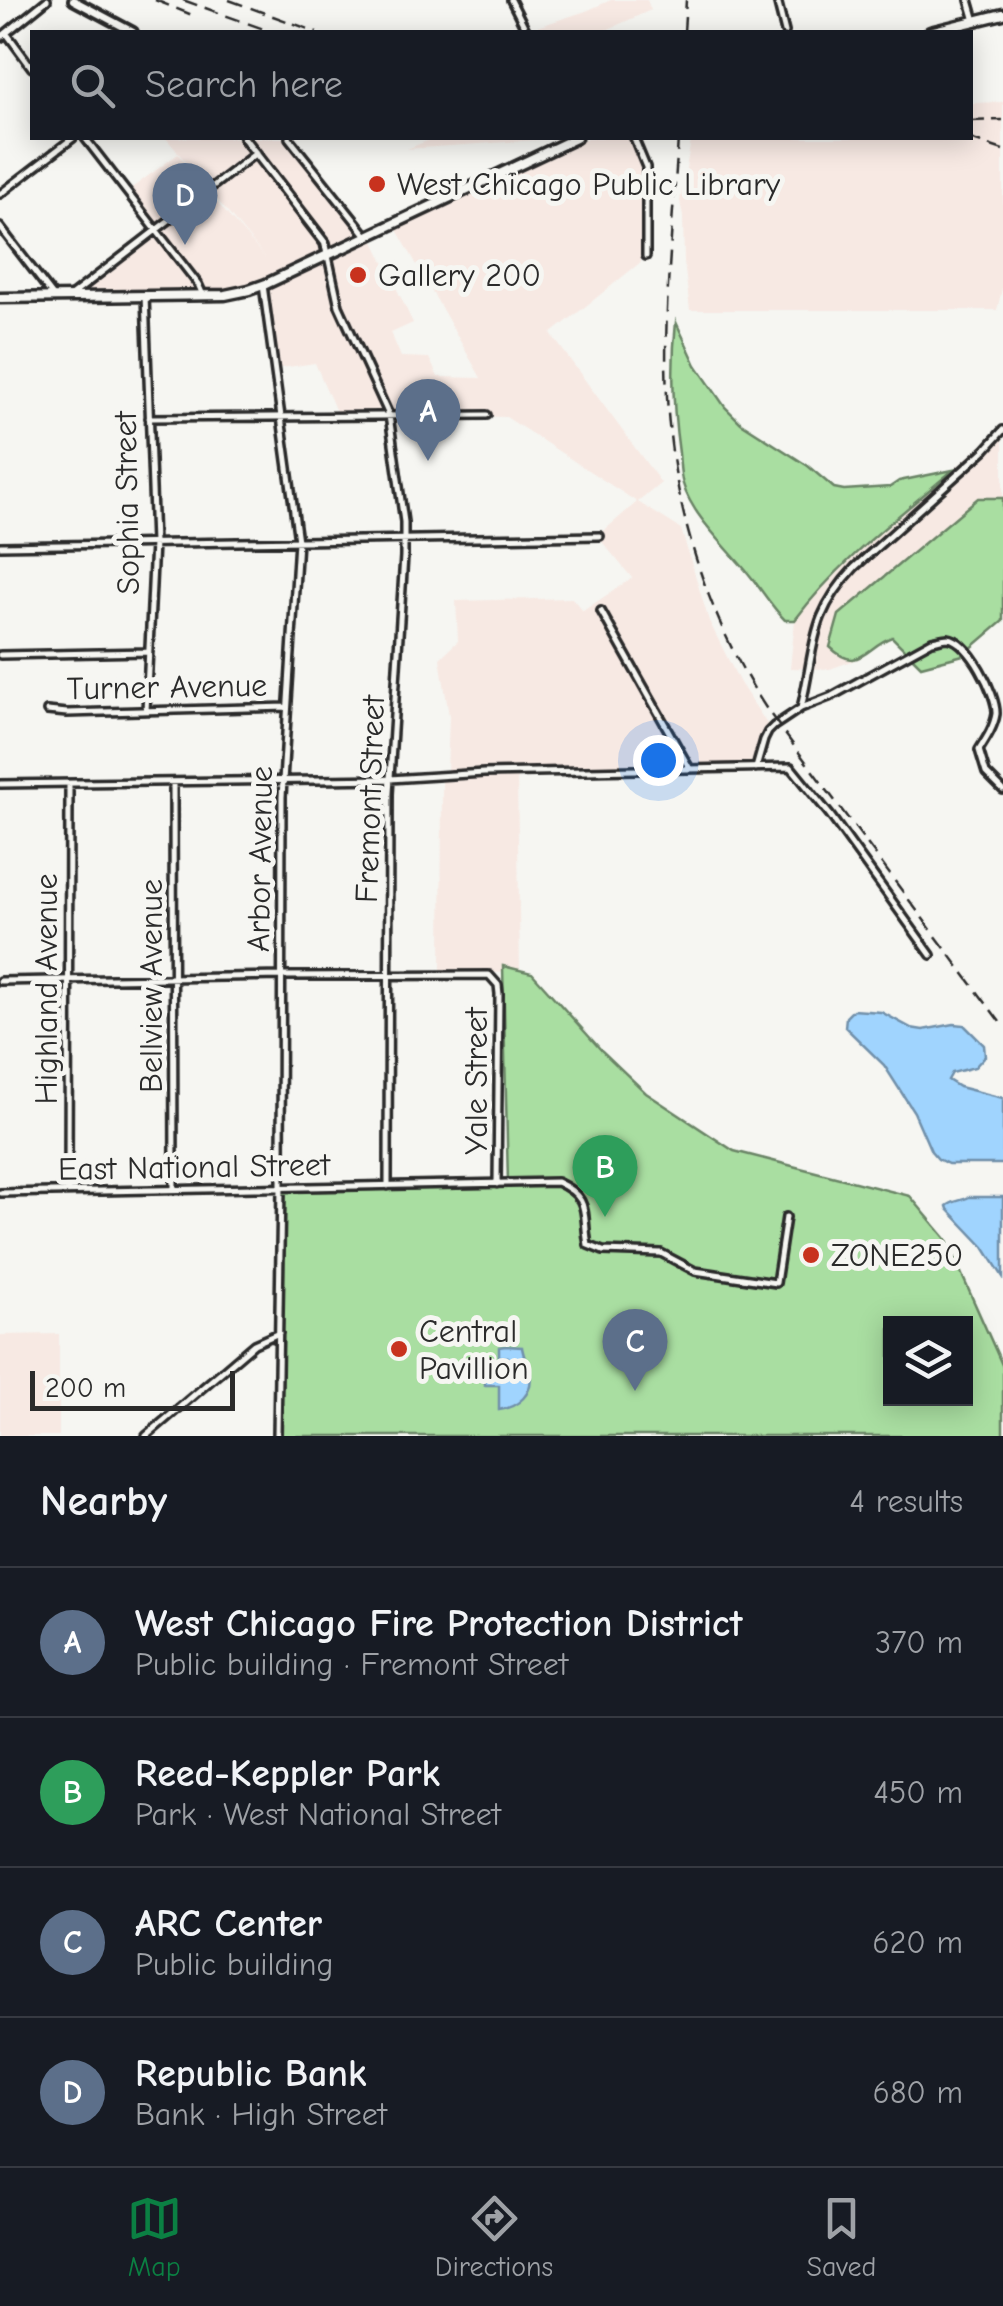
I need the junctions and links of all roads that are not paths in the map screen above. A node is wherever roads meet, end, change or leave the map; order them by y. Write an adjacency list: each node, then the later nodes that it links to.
1 (47, 0): 12 (street)
2 (73, 0): 8 (street)
3 (511, 0): 9 (street)
4 (777, 0): 10 (street)
5 (969, 0): 7 (street)
6 (1003, 14): 7 (main road)
7 (974, 21): 11 (main road)
8 (128, 30)
9 (527, 30)
10 (784, 30)
11 (938, 30)
12 (3, 36): 13 (street)
13 (30, 66)
14 (70, 140): 21 (street)
15 (87, 140): 23 (street)
16 (246, 140): 20 (street)
17 (291, 140): 24 (street)
18 (572, 140): 24 (main road)
19 (635, 140): 26 (street)
20 (256, 152): 23 (street); 25 (street)
21 (0, 194)
22 (0, 227): 30 (street)
23 (157, 229): 28 (street); 31 (street)
24 (368, 237): 25 (main road)
25 (328, 256): 27 (main road); 34 (street, Fremont Street)
26 (646, 256)
27 (262, 286): 28 (main road); 35 (street, Arbor Avenue)
28 (203, 295): 29 (main road)
29 (146, 296): 31 (main road); 36 (street, Sophia Street)
30 (54, 297): 31 (main road); 32 (main road)
31 (70, 297)
32 (0, 298)
33 (486, 415): 34 (street)
34 (388, 416): 35 (street); 39 (street, Fremont Street)
35 (280, 417): 36 (street); 40 (street, Arbor Avenue)
36 (149, 418): 41 (street, Sophia Street)
37 (1003, 430): 47 (street)
38 (600, 536): 39 (street)
39 (404, 539): 40 (street); 52 (street, Fremont Street)
40 (298, 541): 41 (street); 46 (street, Arbor Avenue)
41 (154, 543): 42 (street); 44 (street, Sophia Street)
42 (0, 546)
43 (600, 611): 51 (street)
44 (148, 652): 45 (street); 49 (street, Sophia Street)
45 (0, 655)
46 (287, 707): 49 (street, Turner Avenue); 53 (street, Arbor Avenue)
47 (801, 708): 50 (street); 57 (street)
48 (47, 711): 49 (street, Turner Avenue)
49 (146, 711)
50 (756, 768): 51 (street); 58 (street)
51 (690, 770): 52 (street)
52 (390, 779): 53 (street); 59 (street, Fremont Street)
53 (282, 781): 54 (street); 60 (street, Arbor Avenue)
54 (173, 783): 56 (street); 61 (street, Bellview Avenue)
55 (0, 784): 56 (street)
56 (69, 785): 62 (street, Highland Avenue)
57 (1003, 790)
58 (931, 955)
59 (389, 974): 60 (street); 64 (street, Yale Street); 65 (street, Fremont Street)
60 (281, 976): 61 (street); 66 (street, Arbor Avenue)
61 (173, 978): 62 (street); 67 (street, Bellview Avenue)
62 (68, 980): 63 (street); 68 (street, Highland Avenue)
63 (0, 981)
64 (498, 1184): 65 (street, East National Street); 70 (street, East National Street)
65 (388, 1186): 66 (street, East National Street)
66 (281, 1188): 67 (street, East National Street); 71 (street, Arbor Avenue)
67 (174, 1190): 68 (street, East National Street)
68 (68, 1192): 69 (street, East National Street)
69 (0, 1194)
70 (786, 1218)
71 (279, 1333): 72 (street); 73 (street, Arbor Avenue)
72 (146, 1436)
73 (277, 1436)

